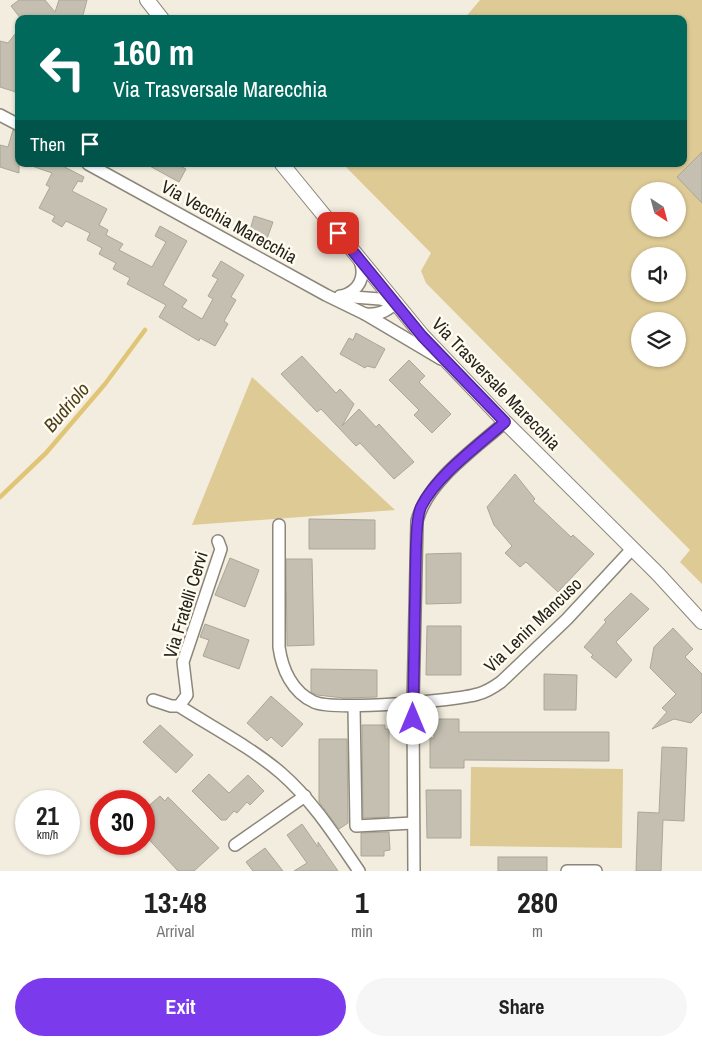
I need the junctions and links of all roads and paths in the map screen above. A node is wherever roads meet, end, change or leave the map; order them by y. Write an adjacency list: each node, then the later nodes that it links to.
1 (147, 0): 2 (street)
2 (159, 15)
3 (0, 115): 4 (street)
4 (15, 123)
5 (93, 167): 8 (street, Via Vecchia Marecchia)
6 (284, 167): 7 (street, Via Trasversale Marecchia)
7 (360, 260): 9 (street); 10 (street, Via Trasversale Marecchia)
8 (326, 295): 9 (street, Via Vecchia Marecchia); 11 (street, Via Vecchia Marecchia)
9 (340, 296): 10 (street, Via Vecchia Marecchia)
10 (395, 303): 11 (street); 12 (street, Via Trasversale Marecchia)
11 (365, 314): 12 (street, Via Vecchia Marecchia)
12 (450, 364): 13 (street, Via Trasversale Marecchia)
13 (505, 422): 16 (street, Via Trasversale Marecchia); 19 (street)
14 (279, 525): 21 (street, Via Lenin Mancuso)
15 (218, 541): 20 (street, Via Fratelli Cervi)
16 (632, 549): 17 (street, Via Trasversale Marecchia); 19 (street, Via Lenin Mancuso)
17 (701, 620)
18 (153, 700): 20 (street)
19 (413, 702): 21 (street, Via Lenin Mancuso); 23 (street)
20 (179, 706): 22 (street)
21 (354, 707): 23 (street)
22 (305, 796): 24 (street); 25 (street)
23 (413, 824): 26 (street)
24 (235, 845)
25 (358, 871)
26 (414, 871)
27 (567, 871): 28 (street)
28 (596, 871)

